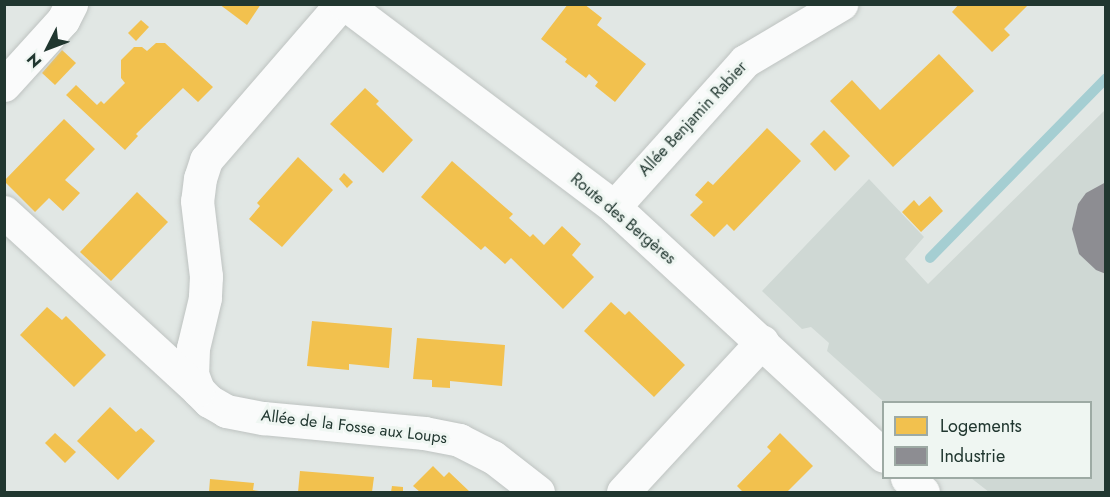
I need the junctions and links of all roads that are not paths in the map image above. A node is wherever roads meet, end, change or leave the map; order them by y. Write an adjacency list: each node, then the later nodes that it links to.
1 (71, 4): 4 (street)
2 (343, 4): 5 (street, Route des Bergères); 8 (street)
3 (841, 4): 5 (street, Allée Benjamin Rabier)
4 (4, 85)
5 (614, 207): 7 (street, Route des Bergères)
6 (4, 212): 8 (street, Allée de la Fosse aux Loups)
7 (762, 342): 9 (street, Route des Bergères); 12 (street)
8 (198, 390): 11 (street, Allée de la Fosse aux Loups)
9 (882, 454)
10 (909, 479): 13 (street)
11 (538, 492)
12 (623, 492)
13 (923, 492)

